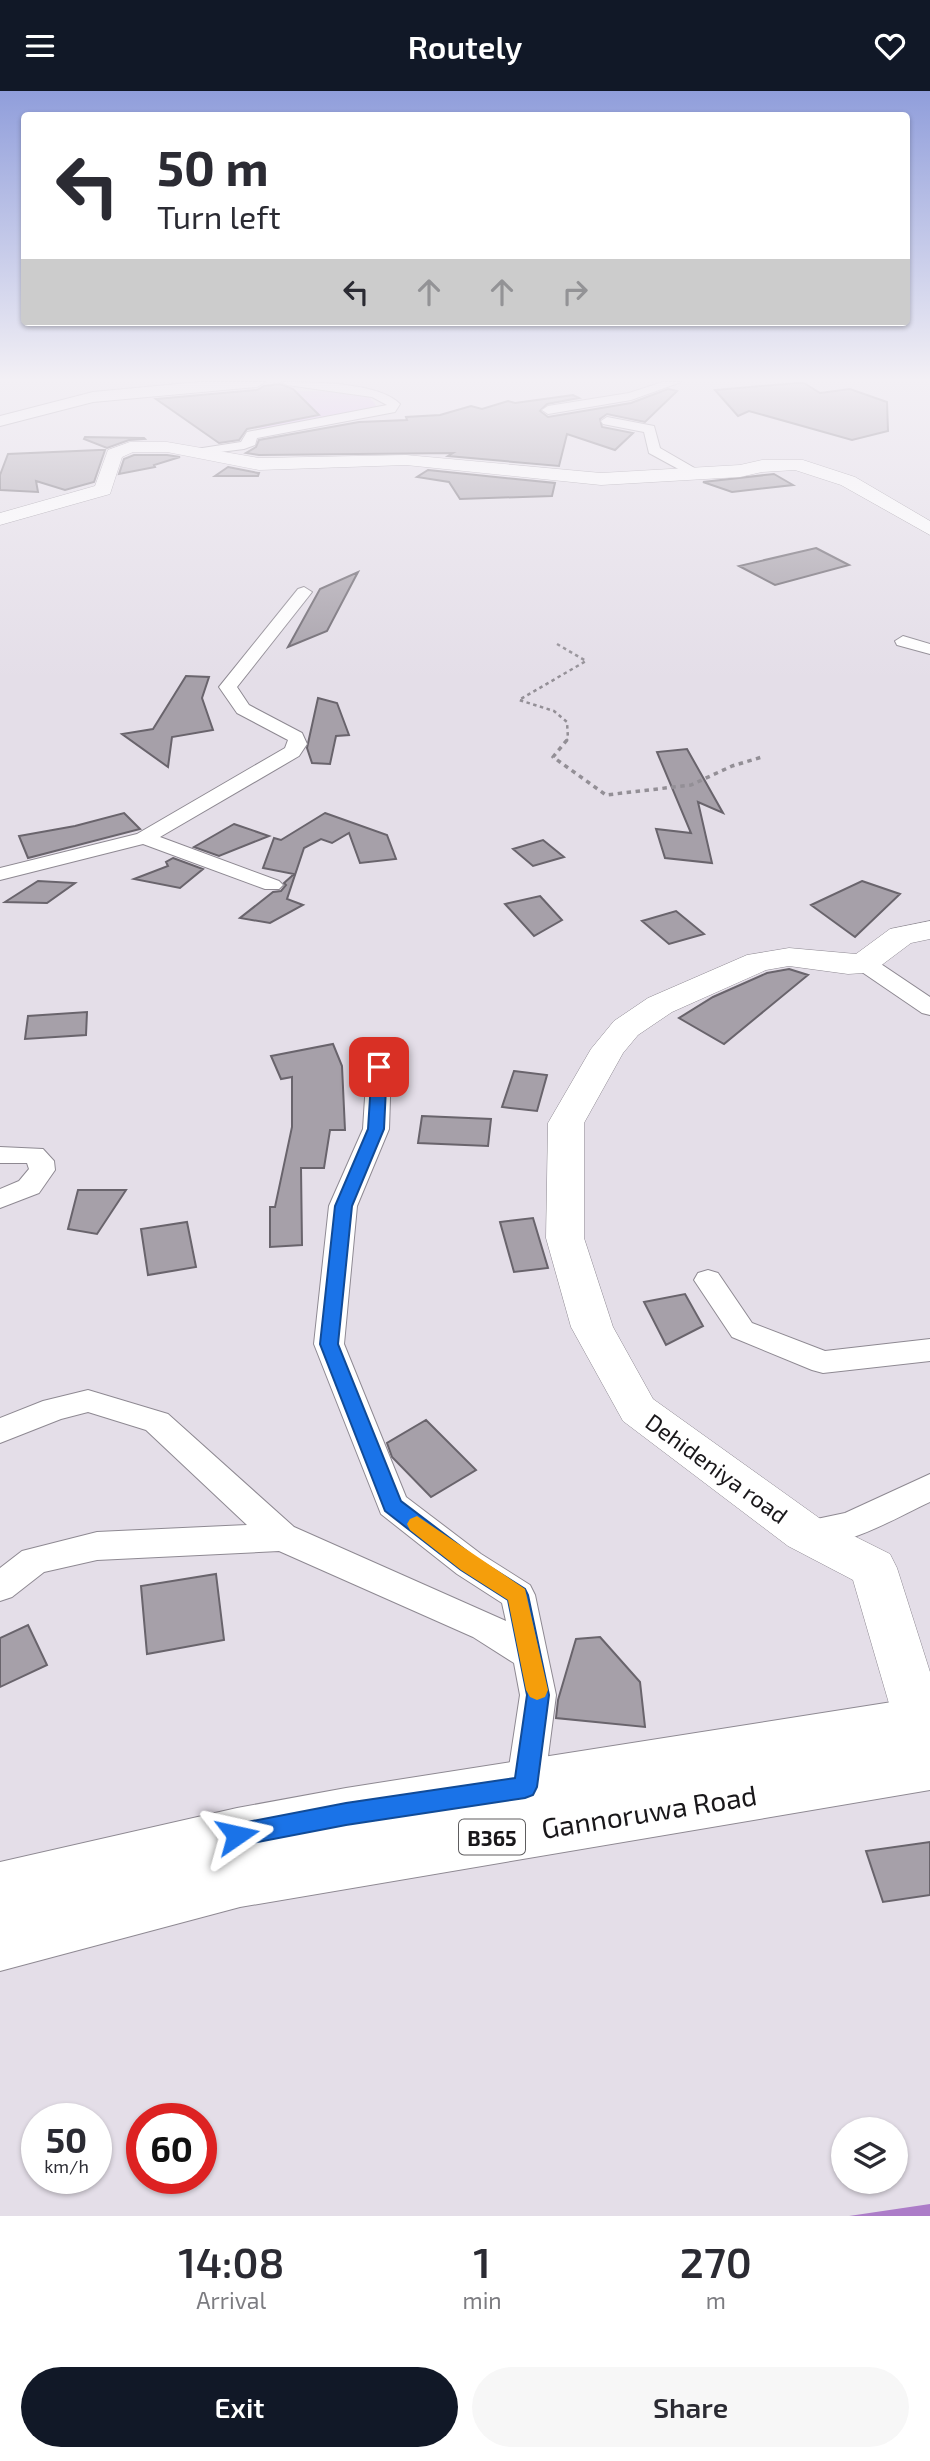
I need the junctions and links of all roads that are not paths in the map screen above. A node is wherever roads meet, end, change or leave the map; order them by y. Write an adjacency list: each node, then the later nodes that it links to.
1 (106, 481): 3 (street)
2 (848, 481): 4 (street)
3 (0, 519)
4 (930, 529)
5 (304, 592): 8 (street)
6 (903, 641): 7 (street)
7 (930, 649)
8 (144, 838): 9 (street); 10 (street)
9 (0, 874)
10 (272, 885)
11 (930, 930): 12 (street)
12 (864, 963): 13 (street); 21 (street, Dehideniya road)
13 (930, 1008)
14 (379, 1067): 24 (street)
15 (0, 1155): 16 (street)
16 (0, 1199)
17 (708, 1280): 18 (street)
18 (930, 1350)
19 (0, 1431): 22 (street)
20 (930, 1486): 21 (street)
21 (805, 1533): 25 (street, Dehideniya road)
22 (282, 1537): 23 (street); 24 (street)
23 (0, 1587)
24 (532, 1657): 26 (street)
25 (927, 1741): 26 (main road, Gannoruwa Road / B365); 28 (main road, Gannoruwa Road / B365)
26 (525, 1787): 28 (main road, Gannoruwa Road / B365)
27 (0, 1890): 28 (main road, Gannoruwa Road / B365)
28 (58, 1901): 29 (main road, Gannoruwa Road / B365)
29 (0, 1941)

